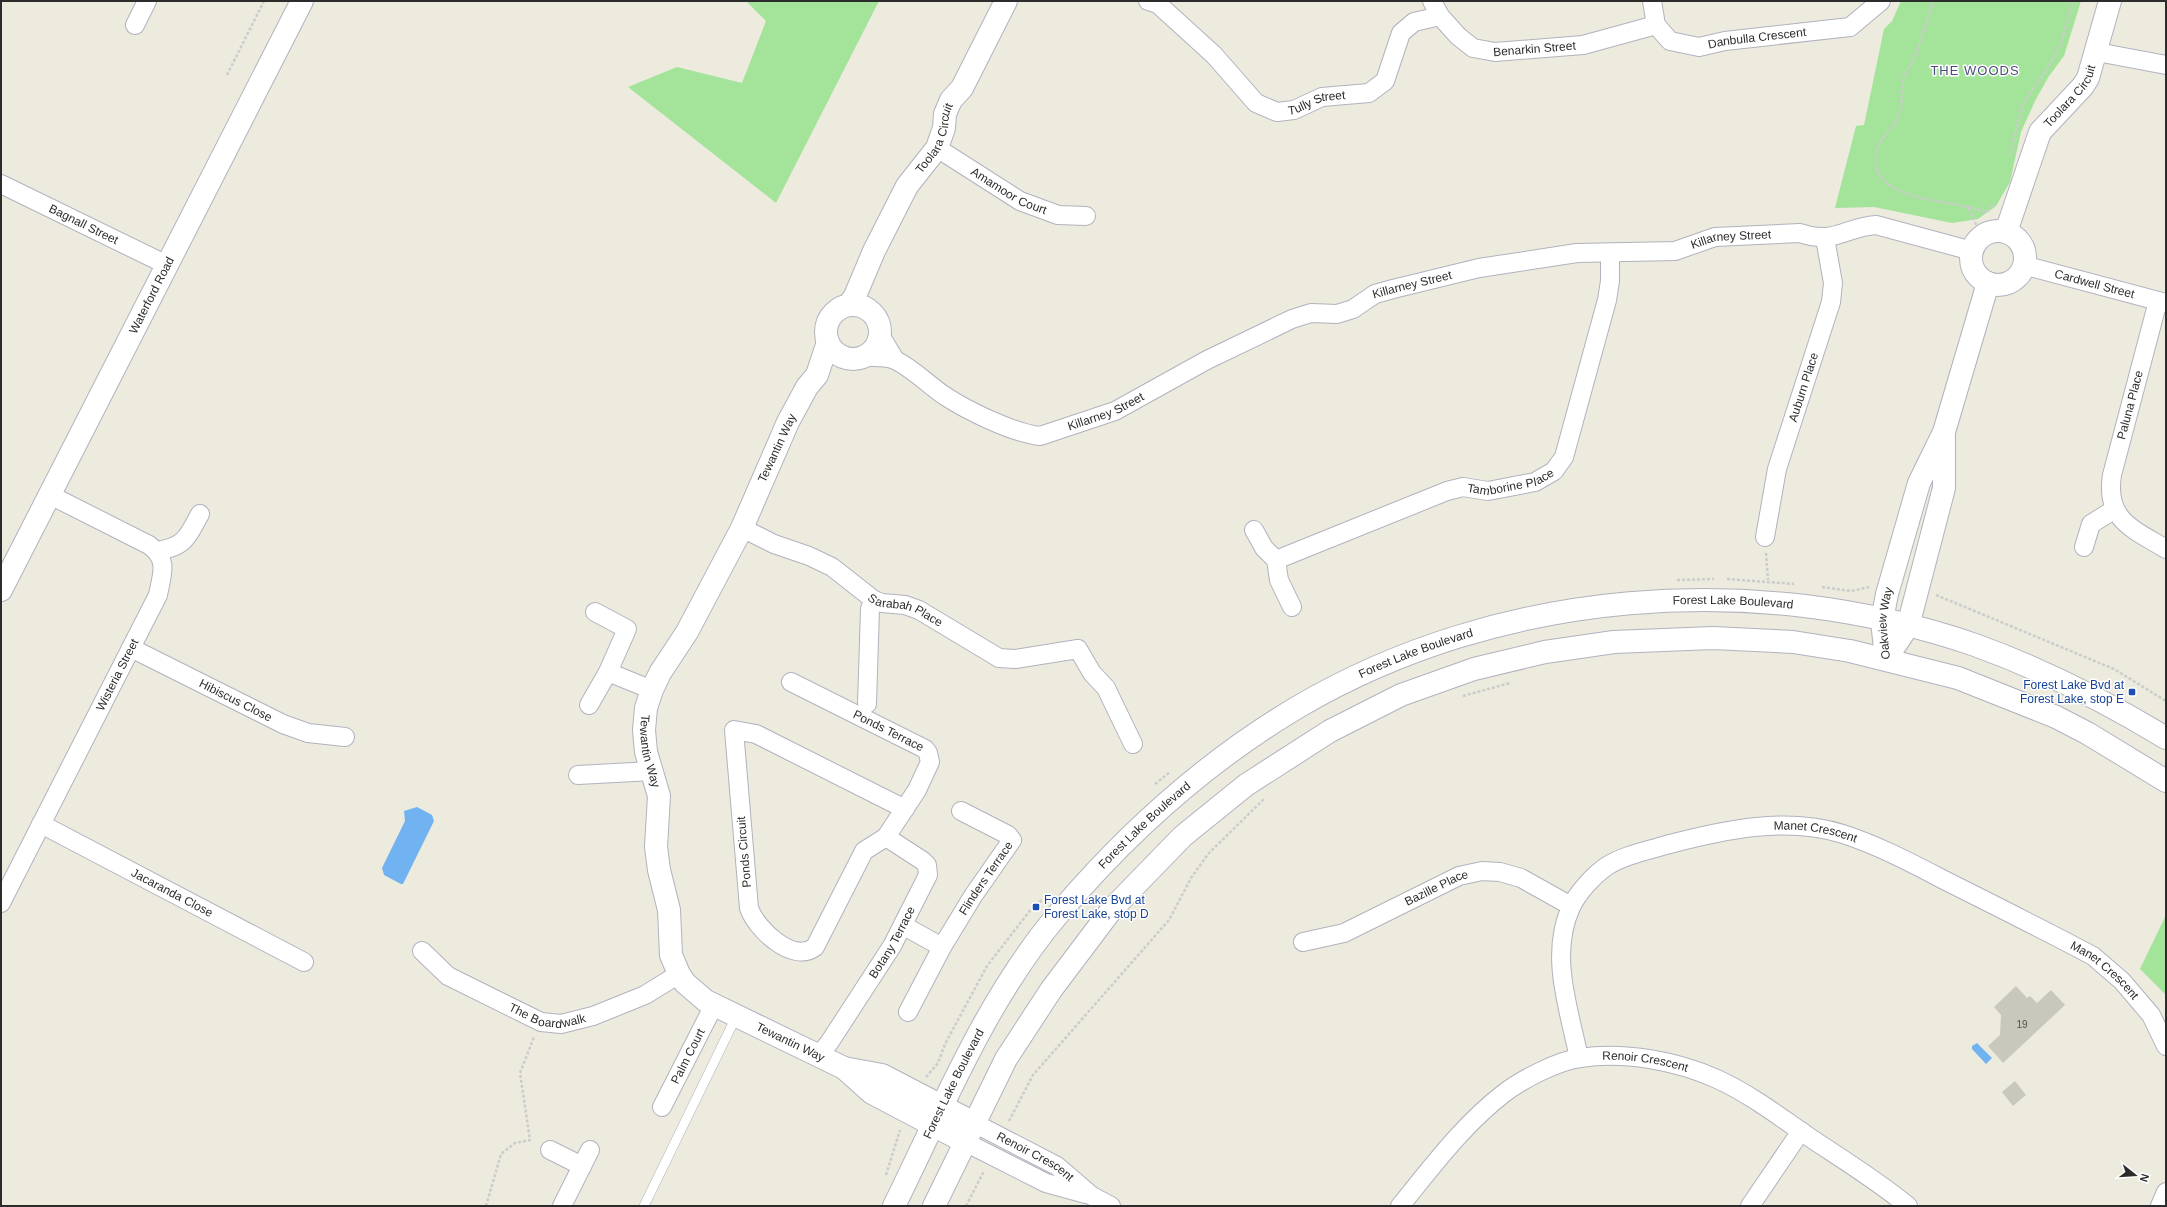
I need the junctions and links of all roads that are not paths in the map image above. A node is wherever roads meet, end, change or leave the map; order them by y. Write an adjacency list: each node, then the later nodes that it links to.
1 (147, 1): 9 (street)
2 (302, 1): 20 (street, Waterford Road)
3 (1006, 1): 13 (street, Toolara Circuit)
4 (1148, 1): 8 (street, Tully Street)
5 (1652, 1): 10 (street)
6 (1881, 1): 10 (street, Danbulla Crescent)
7 (2110, 1): 11 (street, Toolara Circuit)
8 (1436, 9): 10 (street, Benarkin Street)
9 (135, 25)
10 (1656, 25)
11 (2097, 52): 12 (street); 16 (street, Toolara Circuit)
12 (2166, 65)
13 (937, 148): 15 (street, Amamoor Court); 22 (street, Toolara Circuit)
14 (1, 184): 20 (street, Bagnall Street)
15 (1086, 216)
16 (2006, 232): 18 (street); 21 (street)
17 (1826, 238): 18 (street, Killarney Street); 19 (street, Killarney Street); 38 (street, Auburn Place)
18 (1977, 243): 23 (street)
19 (1610, 253): 30 (street, Killarney Street); 42 (street, Tamborine Place)
20 (167, 265): 33 (street, Waterford Road)
21 (2023, 265): 23 (street); 24 (street, Cardwell Street)
22 (865, 277): 25 (street, Toolara Circuit); 26 (street, Toolara Circuit)
23 (1988, 283): 32 (street, Oakview Way)
24 (2162, 302): 34 (street, Paluna Place)
25 (849, 305): 26 (street); 28 (street)
26 (873, 313): 27 (street)
27 (880, 335): 29 (street); 30 (street, Killarney Street)
28 (828, 342): 29 (street); 31 (street, Tewantin Way)
29 (856, 358): 30 (street, Killarney Street); 31 (street, Tewantin Way)
30 (895, 360)
31 (817, 375): 36 (street, Tewantin Way)
32 (1944, 432): 47 (street, Oakview Way); 48 (street, Oakview Way)
33 (50, 495): 41 (street); 43 (street, Waterford Road)
34 (2115, 509): 39 (street); 40 (street, Paluna Place)
35 (200, 514): 41 (street)
36 (742, 528): 44 (street, Sarabah Place); 53 (street, Tewantin Way)
37 (1254, 530): 42 (street)
38 (1765, 537)
39 (2084, 547)
40 (2166, 549)
41 (158, 551): 49 (street, Wisteria Street)
42 (1276, 560): 45 (street)
43 (1, 590)
44 (874, 600): 54 (street); 58 (street, Sarabah Place)
45 (1292, 607)
46 (595, 612): 51 (street)
47 (1882, 620): 48 (street, Forest Lake Boulevard); 50 (street, Oakview Way); 81 (street, Forest Lake Boulevard)
48 (1908, 626): 50 (street, Oakview Way); 57 (street, Forest Lake Boulevard)
49 (131, 648): 56 (street, Hibiscus Close); 64 (street, Wisteria Street)
50 (1886, 659): 61 (street); 83 (street)
51 (608, 672): 53 (street); 55 (street)
52 (791, 682): 62 (street, Ponds Terrace)
53 (652, 690): 59 (street, Tewantin Way)
54 (867, 704)
55 (589, 705)
56 (345, 737)
57 (2166, 738)
58 (1133, 744)
59 (652, 771): 60 (street); 73 (street, Tewantin Way)
60 (578, 774)
61 (2166, 781)
62 (905, 809): 65 (street, Ponds Circuit); 65 (street, Ponds Circuit)
63 (961, 811): 70 (street, Flinders Terrace)
64 (41, 824): 66 (street, Wisteria Street); 72 (street, Jacaranda Close)
65 (886, 837): 68 (street, Botany Terrace)
66 (1, 903)
67 (1571, 906): 69 (street, Bazille Place); 77 (street, Manet Crescent); 79 (street, Manet Crescent)
68 (904, 926): 70 (street); 78 (street, Botany Terrace)
69 (1303, 942)
70 (942, 947): 75 (street, Flinders Terrace)
71 (422, 951): 73 (street, The Boardwalk)
72 (304, 962)
73 (679, 974): 74 (street, Tewantin Way)
74 (714, 1005): 76 (street, Tewantin Way); 80 (street, Palm Court)
75 (908, 1012)
76 (736, 1017): 78 (street, Tewantin Way); 90 (lane)
77 (2166, 1046)
78 (818, 1056): 81 (street, Tewantin Way)
79 (1579, 1058): 82 (street, Renoir Crescent); 94 (street, Renoir Crescent)
80 (662, 1107)
81 (939, 1116): 83 (street, Tewantin Way); 91 (street, Forest Lake Boulevard)
82 (1800, 1131): 95 (street); 96 (street, Renoir Crescent)
83 (970, 1132): 88 (street, Renoir Crescent); 88 (street, Renoir Crescent); 92 (street)
84 (550, 1150): 86 (street)
85 (590, 1150): 86 (street)
86 (582, 1166): 89 (street)
87 (2166, 1192): 97 (street)
88 (1092, 1196): 93 (street, Renoir Crescent)
89 (562, 1206)
90 (644, 1206)
91 (894, 1206)
92 (934, 1206)
93 (1111, 1206)
94 (1400, 1206)
95 (1750, 1206)
96 (1908, 1206)
97 (2160, 1206)

